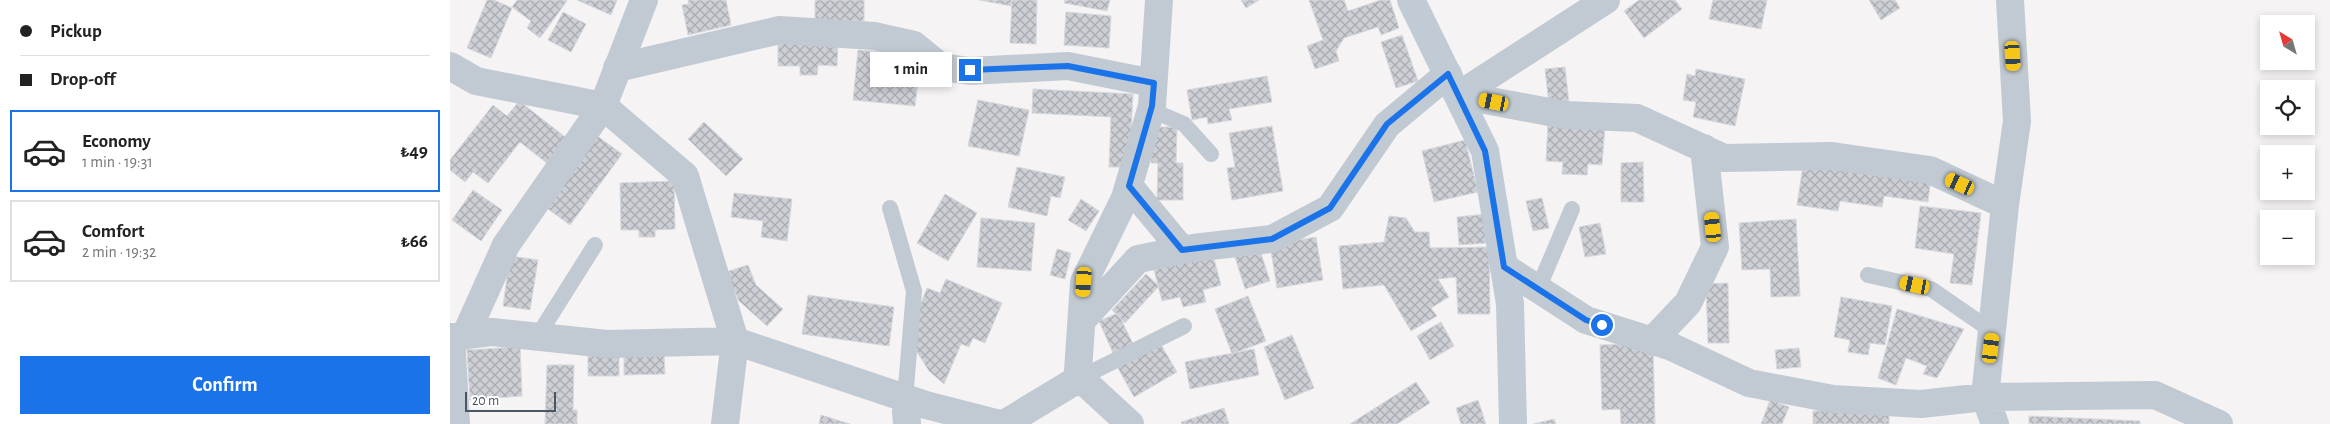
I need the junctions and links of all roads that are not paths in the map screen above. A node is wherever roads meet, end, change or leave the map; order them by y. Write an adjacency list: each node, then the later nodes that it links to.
1 (644, 0): 6 (street)
2 (1160, 0): 8 (street)
3 (1411, 0): 9 (street)
4 (1606, 0): 9 (street)
5 (2010, 0): 15 (street)
6 (617, 68): 8 (street); 10 (street)
7 (451, 69): 10 (street)
8 (1154, 83): 11 (street)
9 (1453, 84): 12 (street); 19 (street); 20 (street)
10 (603, 106): 26 (street); 28 (street)
11 (1150, 110): 13 (lane); 14 (street)
12 (1704, 148): 15 (street); 29 (street)
13 (1211, 154)
14 (1129, 186): 19 (street); 23 (street)
15 (2006, 205): 25 (street)
16 (890, 208): 32 (lane)
17 (1572, 209): 22 (lane)
18 (595, 245): 27 (lane)
19 (1182, 250): 23 (street)
20 (1504, 267): 22 (street); 37 (street)
21 (1868, 275): 25 (lane)
22 (1538, 289): 29 (street)
23 (1082, 320): 30 (street)
24 (1184, 326): 30 (lane)
25 (1992, 331): 31 (street)
26 (455, 336): 27 (street); 34 (street)
27 (536, 337): 28 (street)
28 (735, 341): 32 (street); 35 (street)
29 (1652, 341): 31 (street)
30 (1080, 378): 33 (street); 36 (street)
31 (1985, 397): 38 (street); 39 (street)
32 (906, 411): 33 (street)
33 (1014, 421)
34 (456, 424)
35 (725, 424)
36 (1130, 424)
37 (1513, 424)
38 (1995, 424)
39 (2219, 424)

